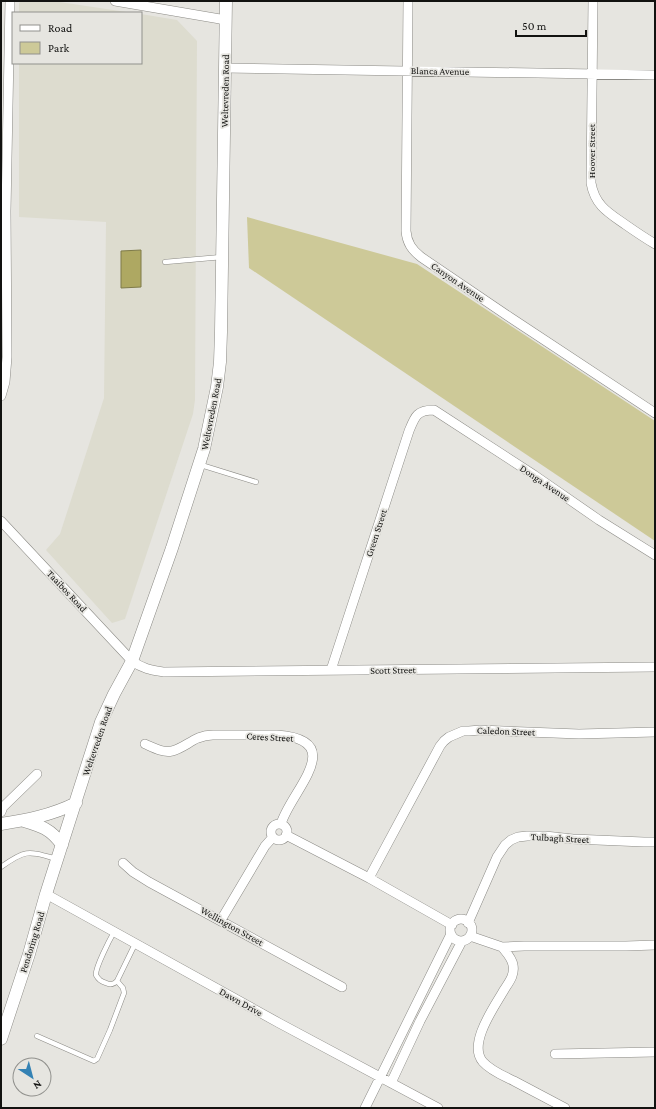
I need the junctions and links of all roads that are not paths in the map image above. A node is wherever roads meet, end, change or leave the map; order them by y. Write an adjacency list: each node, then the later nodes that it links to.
1 (10, 1): 15 (street)
2 (115, 1): 6 (street)
3 (226, 1): 7 (main road, Weltevreden Road)
4 (408, 1): 9 (street, Canyon Avenue)
5 (593, 1): 10 (street, Hoover Street)
6 (148, 4): 7 (street)
7 (226, 20): 8 (main road, Weltevreden Road)
8 (225, 68): 9 (street, Blanca Avenue); 13 (main road, Weltevreden Road)
9 (407, 71): 10 (street, Blanca Avenue); 17 (street, Canyon Avenue)
10 (592, 74): 11 (street, Blanca Avenue); 12 (street, Hoover Street)
11 (655, 75)
12 (655, 244)
13 (222, 257): 14 (lane); 18 (main road, Weltevreden Road)
14 (165, 262)
15 (1, 396)
16 (434, 410): 21 (street, Donga Avenue); 24 (street, Green Street)
17 (655, 413)
18 (199, 464): 19 (lane); 22 (main road, Weltevreden Road)
19 (256, 482)
20 (1, 521): 22 (street, Taaibos Road)
21 (655, 555)
22 (132, 662): 24 (street, Scott Street); 28 (main road, Weltevreden Road)
23 (655, 667): 24 (street, Scott Street)
24 (331, 670)
25 (655, 732): 40 (street, Caledon Street)
26 (145, 744): 32 (street, Ceres Street)
27 (37, 774): 29 (street)
28 (76, 803): 30 (main road); 36 (main road, Weltevreden Road)
29 (1, 812)
30 (23, 820): 31 (main road); 36 (main road)
31 (1, 824)
32 (280, 824): 33 (street); 34 (street)
33 (286, 835): 34 (street); 40 (street)
34 (273, 837): 42 (street)
35 (655, 842): 43 (street, Tulbagh Street)
36 (62, 845): 37 (main road, Pendoring Road)
37 (57, 859): 39 (lane); 41 (main road, Pendoring Road)
38 (123, 863): 42 (street, Wellington Street)
39 (1, 868)
40 (369, 878): 44 (street)
41 (46, 894): 45 (street, Dawn Drive); 55 (main road, Pendoring Road)
42 (221, 920): 51 (street, Wellington Street)
43 (468, 923): 44 (street); 46 (street)
44 (451, 930): 46 (street); 52 (street)
45 (114, 932): 47 (street, Dawn Drive); 50 (lane)
46 (466, 939): 49 (street); 54 (street)
47 (135, 944): 50 (lane); 58 (street, Dawn Drive)
48 (655, 945): 49 (street)
49 (502, 947): 62 (street)
50 (117, 981): 53 (lane)
51 (342, 987)
52 (403, 1031): 54 (street); 58 (street)
53 (37, 1036)
54 (413, 1036): 59 (street)
55 (1, 1039)
56 (655, 1052): 57 (street)
57 (555, 1054)
58 (380, 1077): 59 (street, Dawn Drive); 60 (street)
59 (391, 1083): 61 (street, Dawn Drive)
60 (365, 1108)
61 (438, 1108)
62 (565, 1108)

